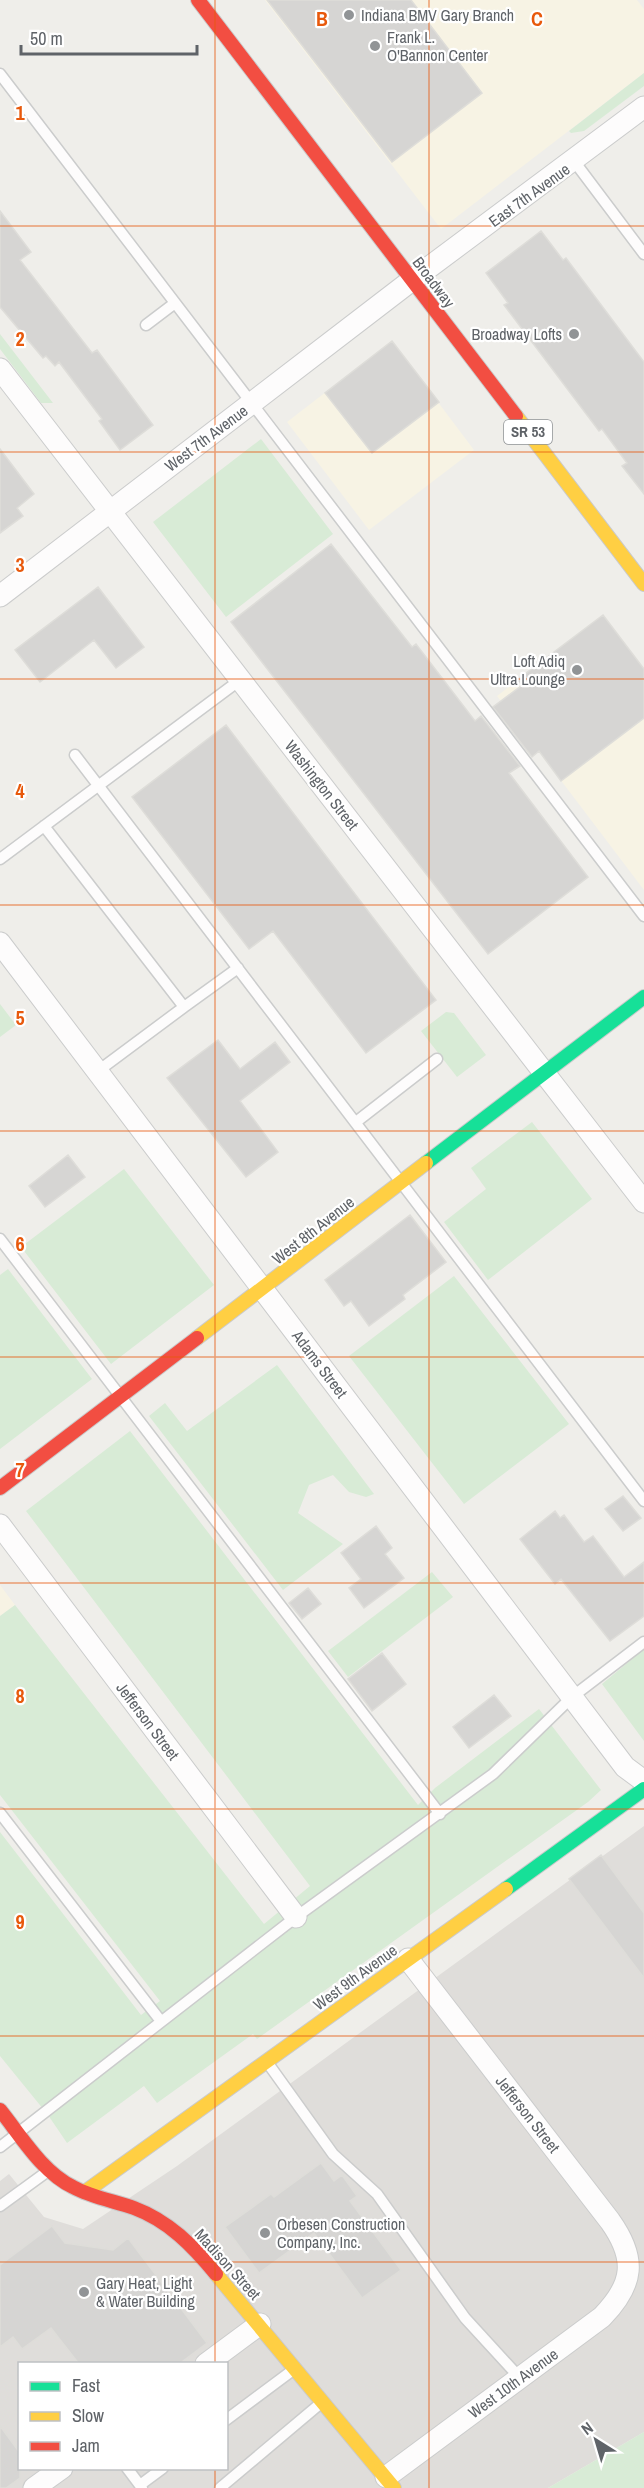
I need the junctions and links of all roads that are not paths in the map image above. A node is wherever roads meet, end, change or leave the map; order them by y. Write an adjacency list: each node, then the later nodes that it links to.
1 (198, 0): 6 (street, Broadway / SR 53)
2 (0, 74): 7 (lane)
3 (644, 107): 4 (street, East 7th Avenue)
4 (574, 162): 5 (lane); 6 (street, East 7th Avenue)
5 (644, 254)
6 (412, 280): 10 (street, West 7th Avenue); 12 (street, Broadway / SR 53)
7 (175, 303): 8 (lane); 10 (lane)
8 (146, 325)
9 (0, 369): 11 (street, Washington Street)
10 (252, 403): 11 (street, West 7th Avenue); 19 (lane)
11 (110, 511): 13 (street, West 7th Avenue); 14 (street, Washington Street)
12 (644, 584)
13 (0, 596)
14 (240, 680): 16 (lane); 26 (street, Washington Street)
15 (75, 755): 16 (lane)
16 (98, 786): 17 (lane); 21 (lane)
17 (44, 826): 18 (lane); 23 (lane)
18 (0, 859)
19 (644, 916)
20 (0, 943): 25 (street, Adams Street)
21 (238, 968): 23 (lane); 27 (lane)
22 (644, 997): 26 (street, West 8th Avenue)
23 (184, 1007): 25 (lane)
24 (437, 1059): 27 (lane)
25 (98, 1071): 31 (street, Adams Street)
26 (545, 1074): 28 (street, West 8th Avenue); 29 (street, Washington Street)
27 (356, 1122): 28 (lane)
28 (402, 1182): 31 (street, West 8th Avenue); 34 (lane)
29 (644, 1202)
30 (0, 1239): 32 (lane)
31 (263, 1289): 32 (street, West 8th Avenue); 37 (street, Adams Street)
32 (121, 1397): 33 (street, West 8th Avenue); 41 (lane)
33 (0, 1488)
34 (644, 1501)
35 (0, 1525): 42 (street, Jefferson Street)
36 (644, 1642): 37 (lane)
37 (572, 1698): 38 (street, Adams Street); 41 (lane)
38 (644, 1781)
39 (644, 1789): 43 (street, West 9th Avenue)
40 (0, 1813): 44 (lane)
41 (440, 1814): 42 (lane)
42 (296, 1917): 44 (lane)
43 (408, 1959): 45 (street, West 9th Avenue); 52 (street, Jefferson Street)
44 (160, 2020): 47 (lane)
45 (266, 2062): 50 (street, West 9th Avenue); 56 (lane)
46 (0, 2110): 47 (street, Madison Street)
47 (18, 2134): 48 (lane); 49 (street, Madison Street)
48 (0, 2146)
49 (49, 2170): 50 (street, Madison Street); 51 (lane)
50 (85, 2192): 53 (street, Madison Street)
51 (0, 2206)
52 (628, 2277): 56 (street, West 10th Avenue)
53 (260, 2324): 54 (street); 55 (street, Madison Street)
54 (209, 2362)
55 (296, 2368): 57 (street, Madison Street); 58 (lane)
56 (520, 2378): 62 (street, West 10th Avenue)
57 (324, 2401): 62 (street, Madison Street); 65 (lane)
58 (228, 2419)
59 (61, 2470): 64 (street)
60 (129, 2470): 63 (lane)
61 (162, 2470): 63 (lane)
62 (390, 2482)
63 (141, 2487)
64 (34, 2488)
65 (220, 2488)

